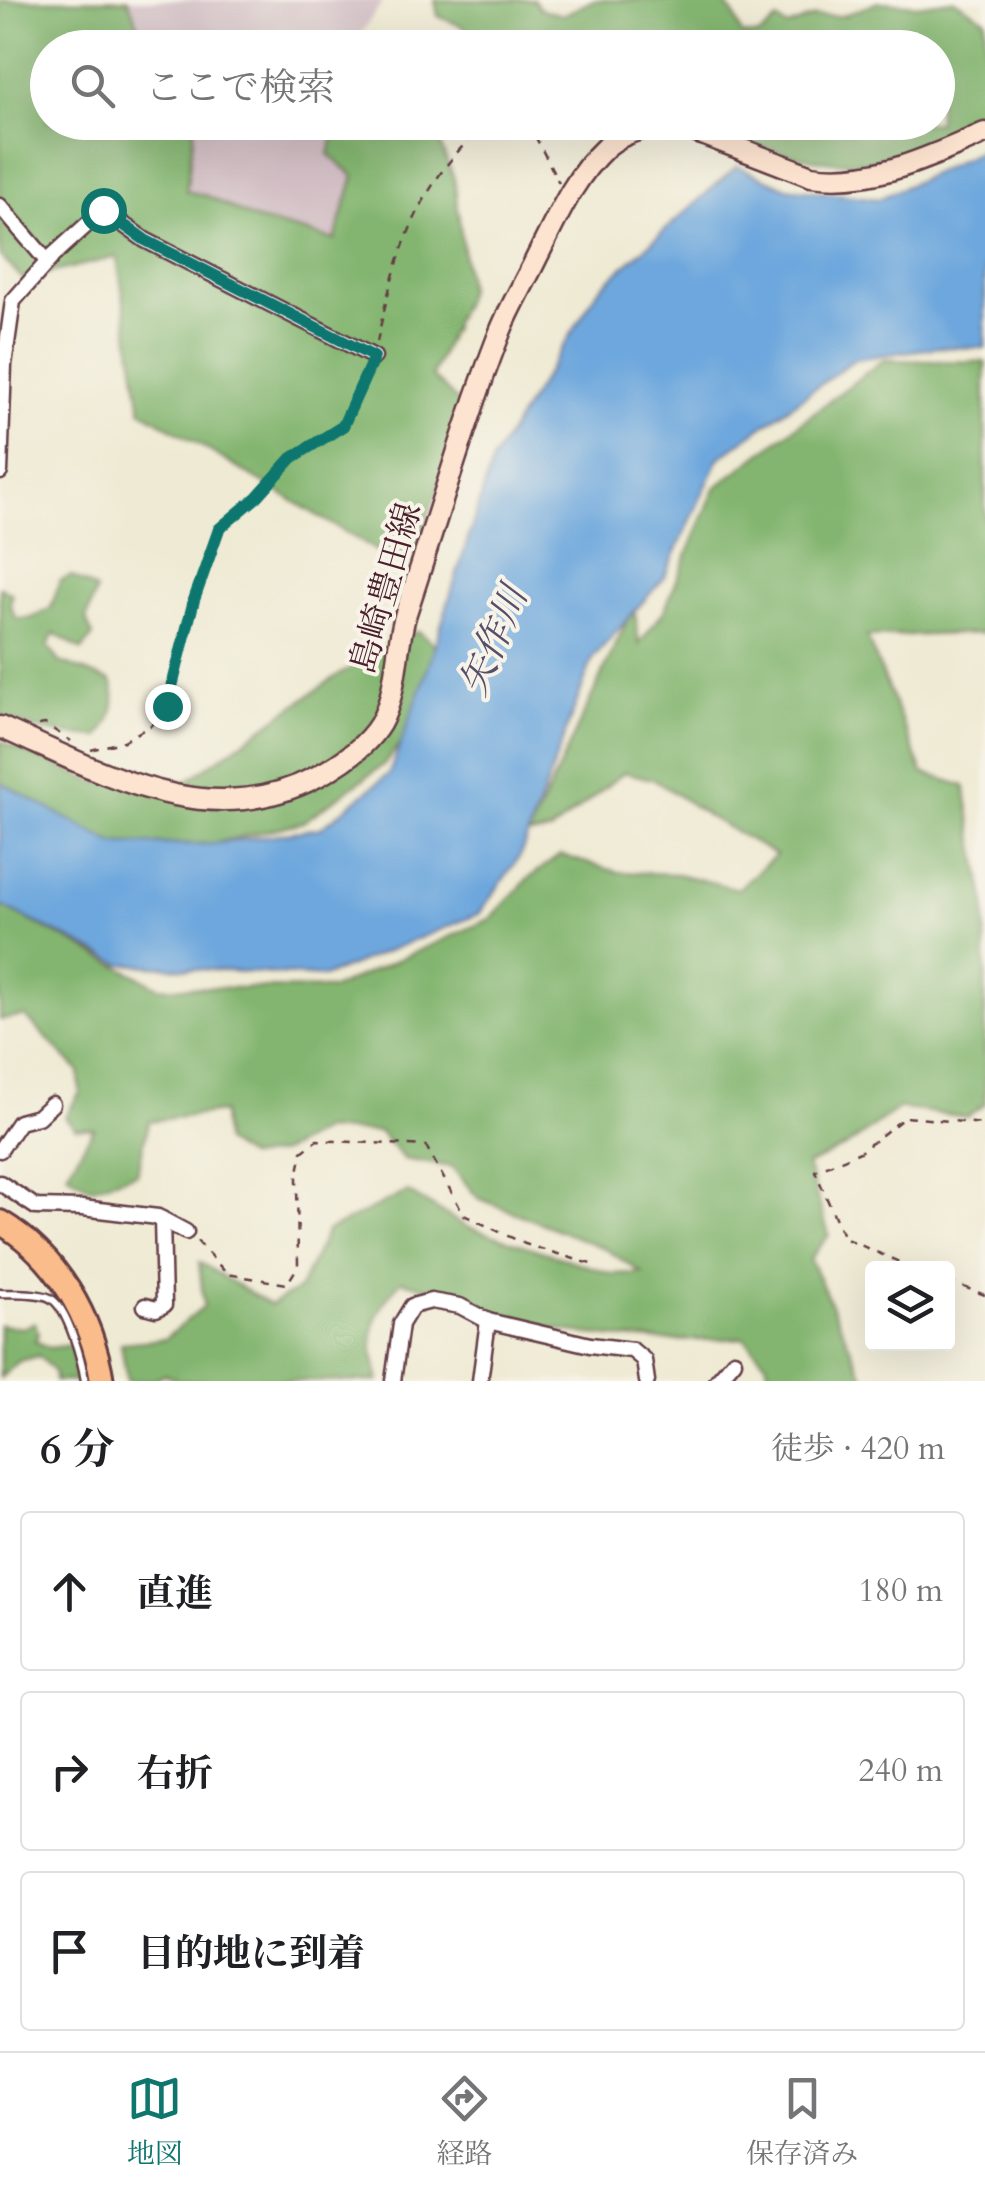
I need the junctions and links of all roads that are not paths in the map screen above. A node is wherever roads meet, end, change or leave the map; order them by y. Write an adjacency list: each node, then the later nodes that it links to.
1 (985, 133): 3 (main road, 島崎豊田線)
2 (617, 140): 8 (main road, 島崎豊田線)
3 (718, 140)
4 (0, 206): 6 (street)
5 (85, 213): 7 (street)
6 (374, 357)
7 (0, 472)
8 (0, 726)
9 (52, 1104): 10 (street)
10 (0, 1150)
11 (0, 1184): 12 (street)
12 (162, 1219): 14 (street); 16 (street)
13 (0, 1222): 20 (main road)
14 (186, 1232)
15 (0, 1293): 19 (lane)
16 (145, 1306)
17 (488, 1321): 21 (street); 22 (street); 23 (street)
18 (734, 1361): 24 (street)
19 (84, 1381)
20 (102, 1381)
21 (393, 1381)
22 (480, 1381)
23 (647, 1381)
24 (717, 1381)

